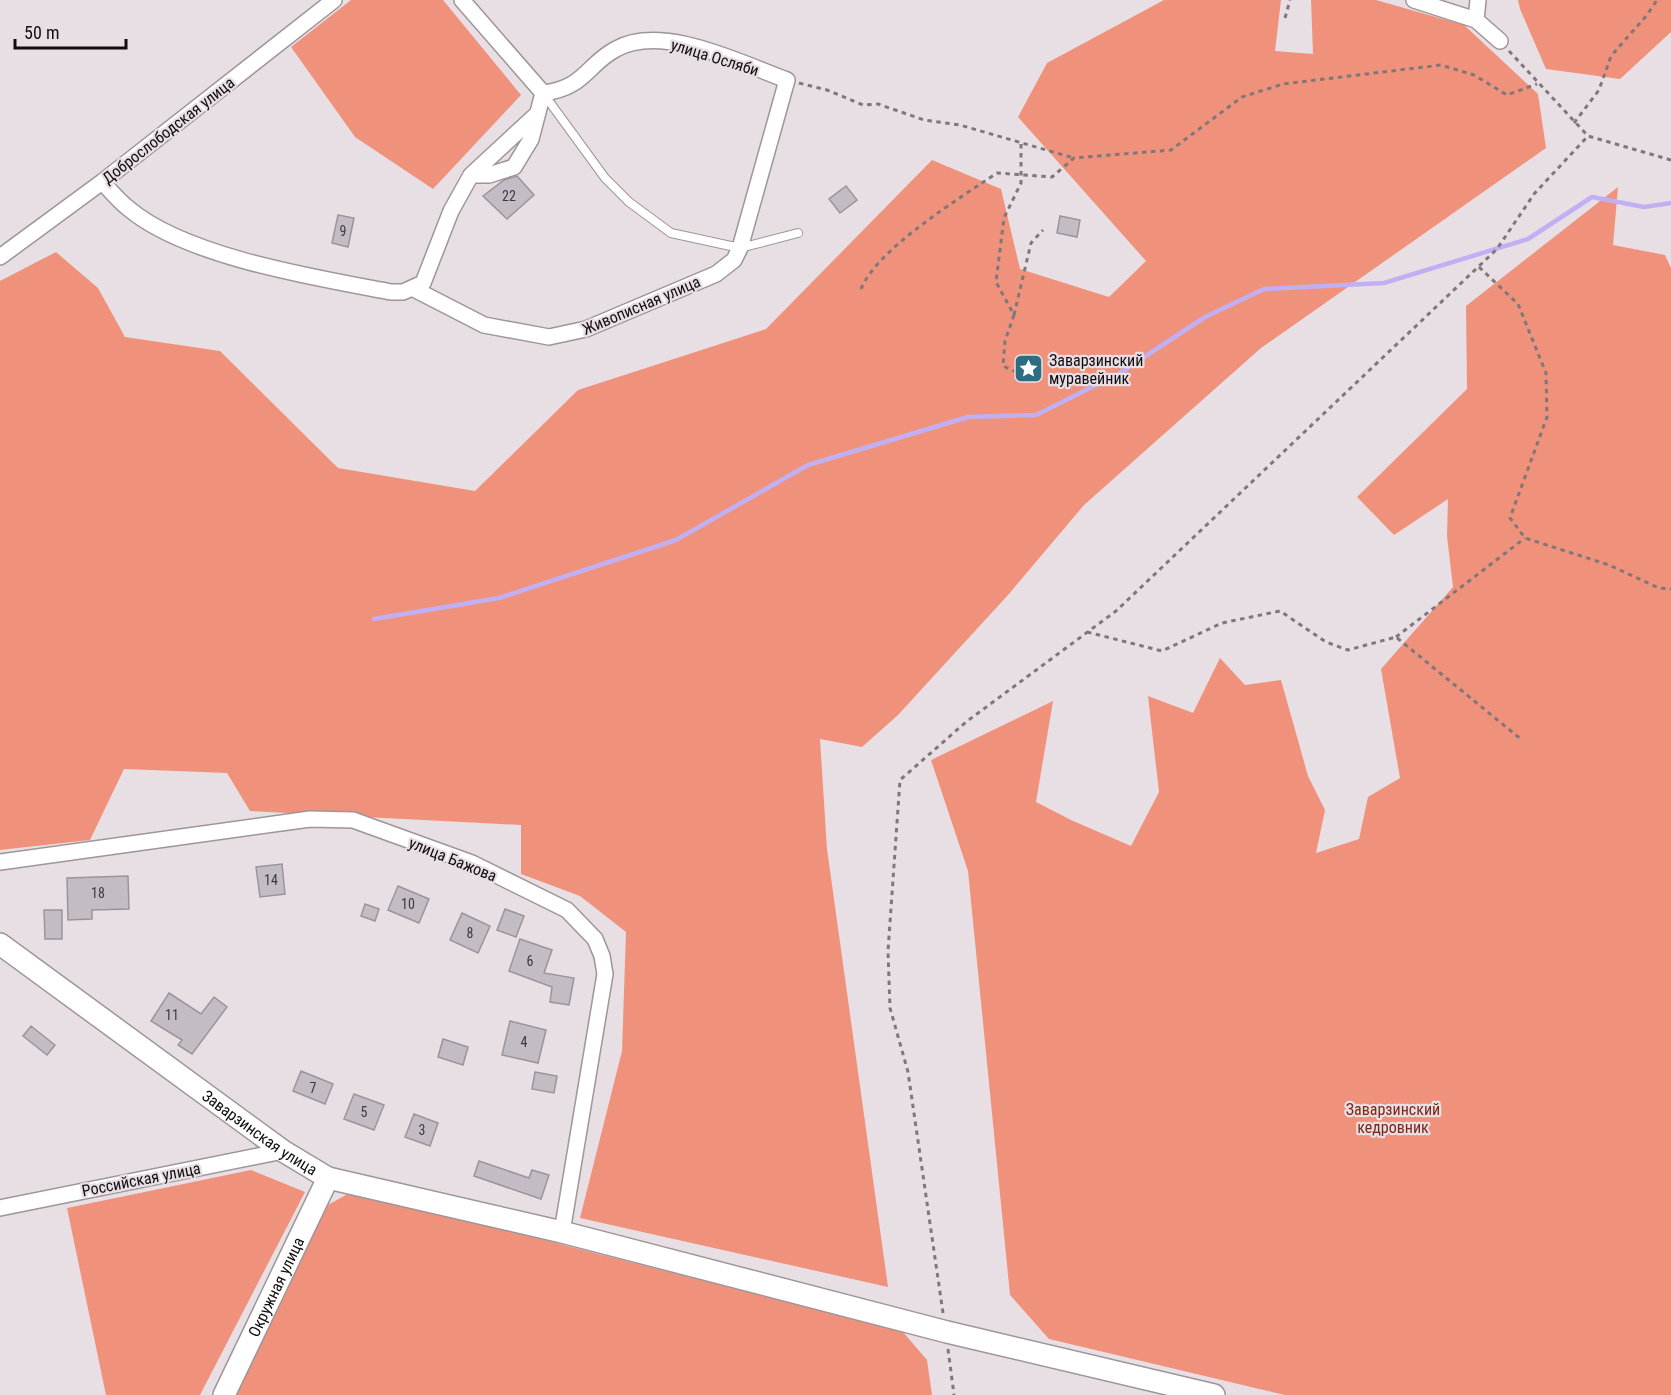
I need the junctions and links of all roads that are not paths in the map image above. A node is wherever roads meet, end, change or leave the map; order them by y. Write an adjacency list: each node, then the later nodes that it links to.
1 (334, 0): 11 (street, Доброслободская улица)
2 (462, 0): 8 (street)
3 (1414, 0): 5 (street)
4 (1478, 0): 5 (street)
5 (1476, 20): 6 (street)
6 (1500, 41)
7 (787, 80): 8 (street, улица Осляби); 13 (street, Живописная улица)
8 (543, 93): 9 (street); 13 (lane)
9 (537, 114): 10 (street); 10 (street)
10 (471, 175): 15 (street)
11 (102, 182): 14 (street, Доброслободская улица); 15 (street)
12 (798, 233): 13 (lane)
13 (740, 248): 15 (street, Живописная улица)
14 (0, 257)
15 (414, 289)
16 (0, 862): 21 (street, улица Бажова)
17 (0, 944): 18 (street, Заварзинская улица)
18 (283, 1151): 19 (street, Заварзинская улица); 20 (street, Российская улица)
19 (328, 1178): 21 (street, Заварзинская улица); 22 (street, Окружная улица)
20 (0, 1208)
21 (562, 1232): 23 (street, Заварзинская улица)
22 (224, 1395)
23 (1214, 1395)

